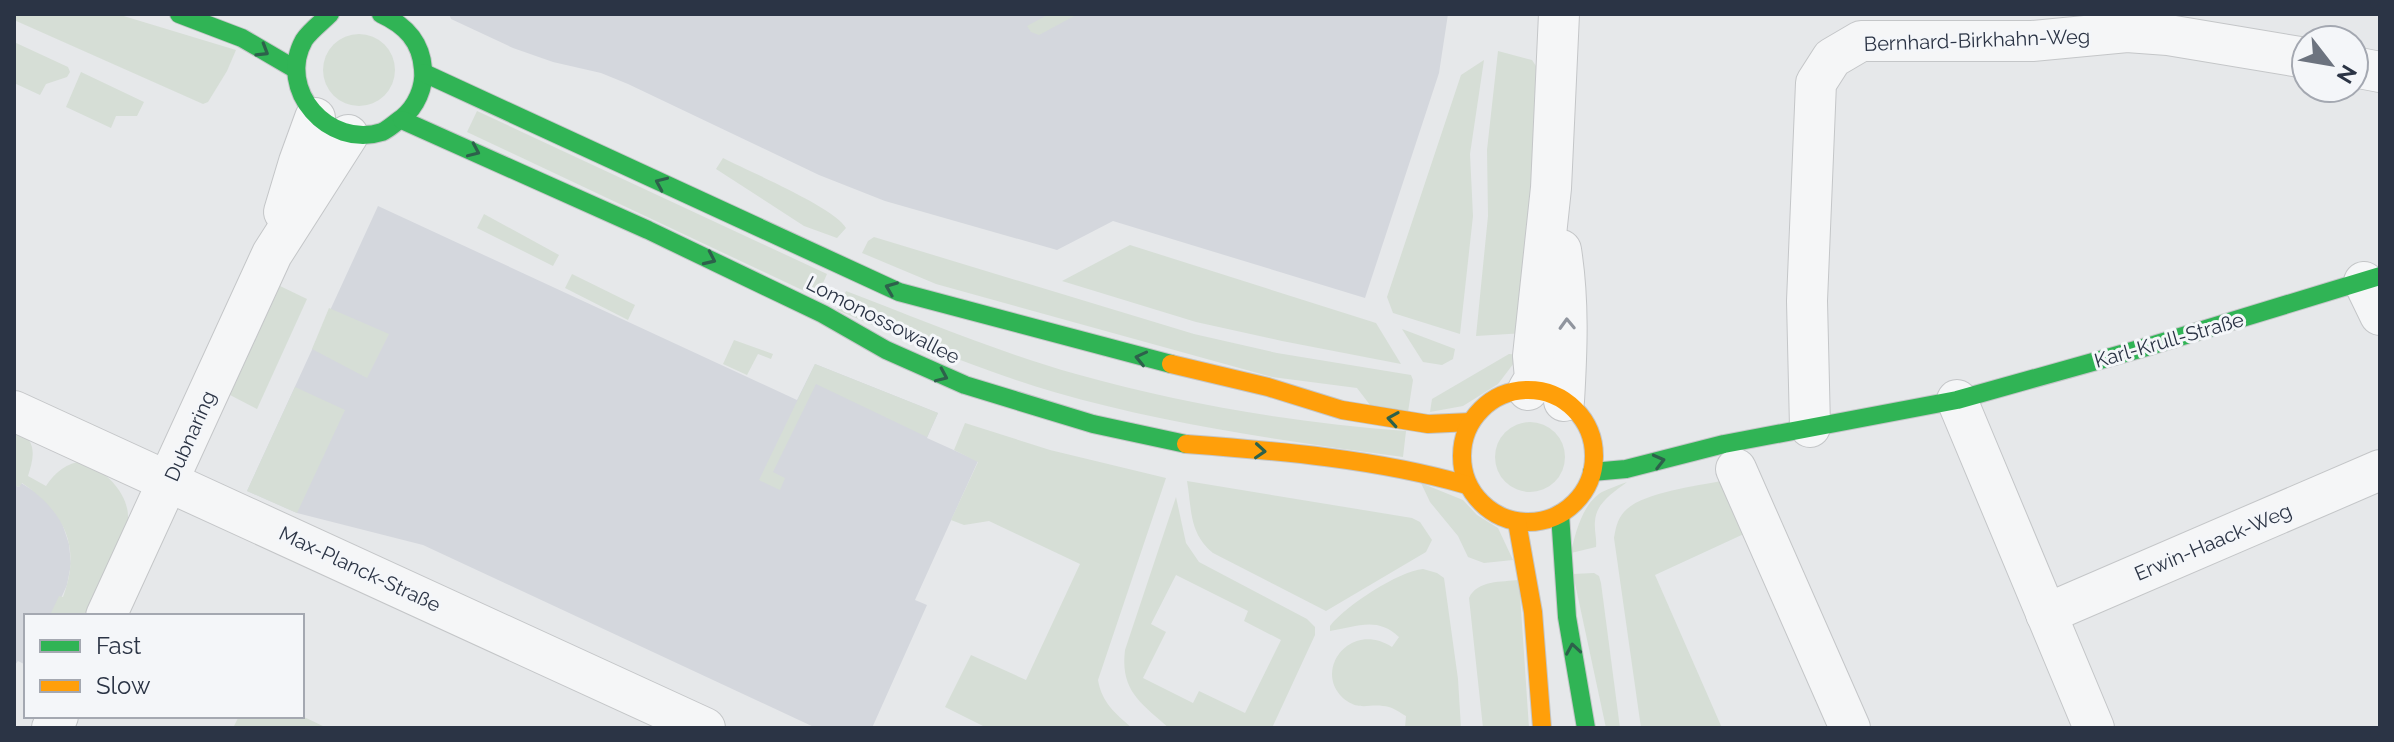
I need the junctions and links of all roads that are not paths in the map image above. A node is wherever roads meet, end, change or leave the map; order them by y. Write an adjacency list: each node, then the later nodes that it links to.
1 (179, 14): 7 (street, one-way to 7)
2 (1559, 14): 12 (street)
3 (299, 15): 5 (street)
4 (396, 17): 8 (street)
5 (323, 19): 7 (street)
6 (2290, 55): 16 (street, Bernhard-Birkhahn-Weg)
7 (295, 69): 10 (street)
8 (424, 73): 9 (street); 15 (street, Lomonossowallee, one-way to 8)
9 (402, 120): 10 (street); 22 (street, Lomonossowallee, one-way to 22)
10 (332, 126): 21 (street, Dubnaring)
11 (2375, 291): 13 (street, Karl-Krull-Straße)
12 (1546, 396): 15 (street); 20 (street)
13 (1957, 400): 16 (street, Karl-Krull-Straße); 26 (street)
14 (14, 411): 21 (street, Max-Planck-Straße)
15 (1471, 422): 22 (street)
16 (1810, 427): 18 (street, Karl-Krull-Straße)
17 (1663, 440): 18 (street, Karl-Krull-Straße)
18 (1730, 456): 20 (street, Karl-Krull-Straße, one-way to 18); 30 (street)
19 (2380, 470): 26 (street, Erwin-Haack-Weg)
20 (1592, 472): 23 (street)
21 (169, 482): 25 (street, Dubnaring); 27 (street, Max-Planck-Straße)
22 (1467, 485): 24 (street, Lomonossowallee)
23 (1560, 514): 24 (street); 29 (street, one-way to 23)
24 (1517, 522): 28 (street)
25 (107, 614)
26 (2046, 614): 31 (street)
27 (705, 728)
28 (1542, 728)
29 (1586, 728)
30 (1850, 728)
31 (2094, 728)

